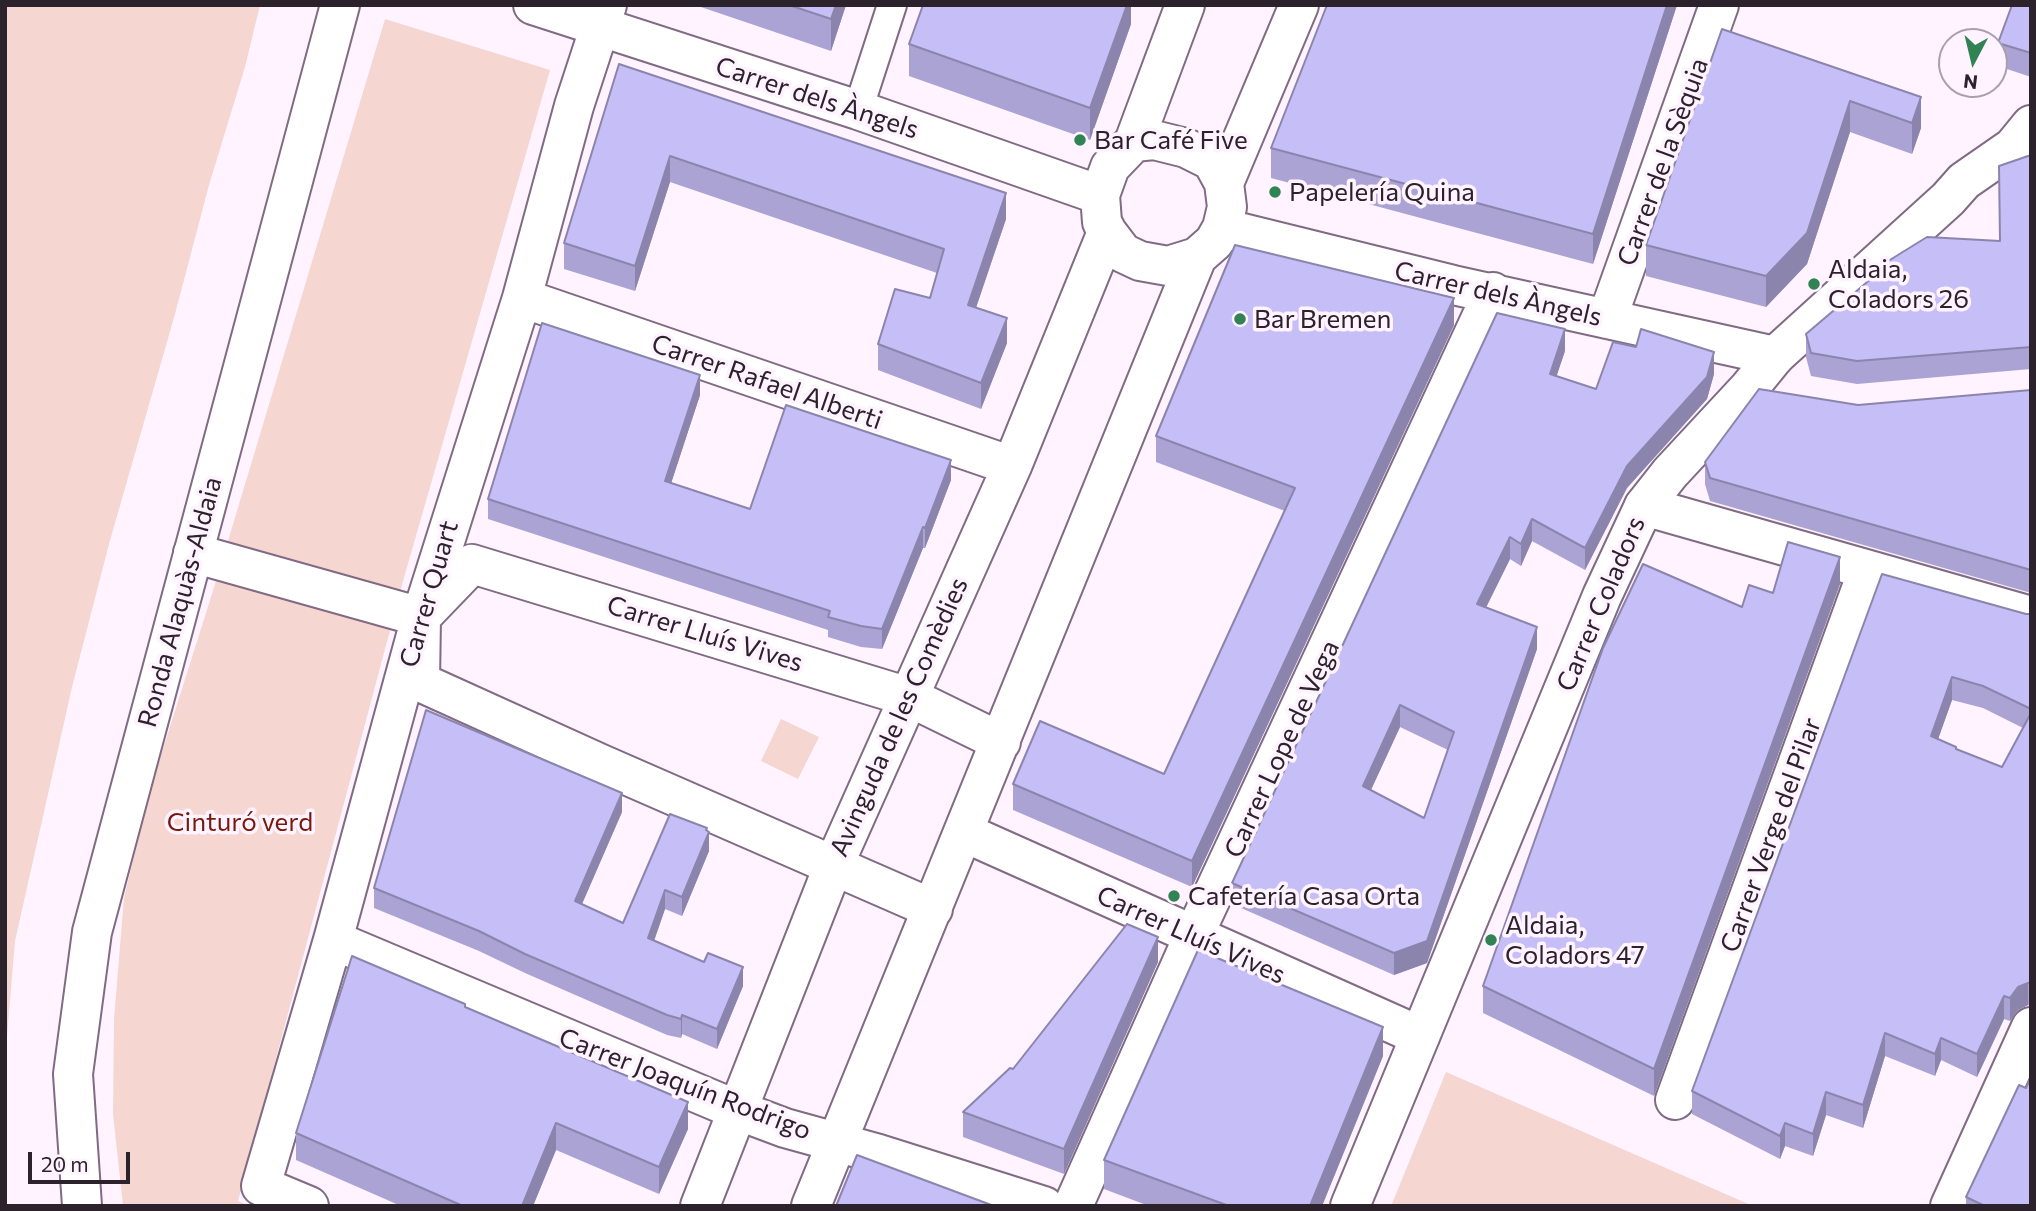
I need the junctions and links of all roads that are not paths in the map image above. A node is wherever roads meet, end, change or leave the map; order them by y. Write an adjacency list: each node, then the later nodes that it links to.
1 (340, 5): 24 (street, Ronda Alaquàs-Aldaia)
2 (533, 5): 7 (street, Carrer dels Àngels)
3 (892, 5): 8 (street)
4 (1185, 5): 10 (street)
5 (1299, 5): 11 (street)
6 (1719, 5): 18 (street, Carrer de la Sèquia)
7 (603, 16): 8 (street, Carrer dels Àngels); 17 (street, Carrer Quart)
8 (859, 110): 12 (street, Carrer dels Àngels)
9 (2025, 137): 19 (street, Carrer Coladors)
10 (1134, 142): 11 (street); 12 (street)
11 (1224, 183): 13 (street)
12 (1100, 195): 14 (street)
13 (1222, 228): 15 (street); 16 (street, Carrer dels Àngels)
14 (1107, 232): 15 (street); 22 (street, Avinguda de les Comèdies)
15 (1197, 257): 29 (street)
16 (1493, 292): 18 (street, Carrer dels Àngels); 33 (street, Carrer Lope de Vega)
17 (523, 298): 22 (street, Carrer Rafael Alberti); 27 (street, Carrer Quart)
18 (1607, 319): 19 (street, Carrer dels Àngels)
19 (1775, 356): 20 (street, Carrer Coladors)
20 (1749, 388): 21 (street); 23 (street, Carrer Coladors)
21 (1791, 395)
22 (1012, 466): 28 (street, Avinguda de les Comèdies)
23 (1643, 506): 25 (street); 36 (street, Carrer Coladors)
24 (193, 553): 27 (street); 40 (street, Ronda Alaquàs-Aldaia)
25 (1868, 570): 26 (street); 37 (street, Carrer Verge del Pilar)
26 (2031, 616)
27 (421, 617): 28 (street, Carrer Lluís Vives); 31 (street); 34 (street, Carrer Quart)
28 (909, 697): 29 (street, Carrer Lluís Vives); 31 (street, Avinguda de les Comèdies)
29 (1001, 742): 30 (street)
30 (963, 832): 32 (street); 33 (street, Carrer Lluís Vives)
31 (832, 867): 32 (street); 38 (street, Avinguda de les Comèdies)
32 (933, 909): 39 (street)
33 (1194, 936): 36 (street, Carrer Lluís Vives); 45 (street, Carrer Lope de Vega)
34 (333, 940): 38 (street, Carrer Joaquín Rodrigo); 41 (street, Carrer Quart)
35 (2031, 1027): 47 (street)
36 (1420, 1036): 46 (street, Carrer Coladors)
37 (1675, 1100)
38 (737, 1110): 39 (street, Carrer Joaquín Rodrigo); 42 (street, Avinguda de les Comèdies)
39 (836, 1141): 43 (street); 44 (street, Carrer Joaquín Rodrigo)
40 (82, 1206)
41 (309, 1206)
42 (699, 1206)
43 (811, 1206)
44 (1044, 1206)
45 (1073, 1206)
46 (1350, 1206)
47 (1950, 1206)

